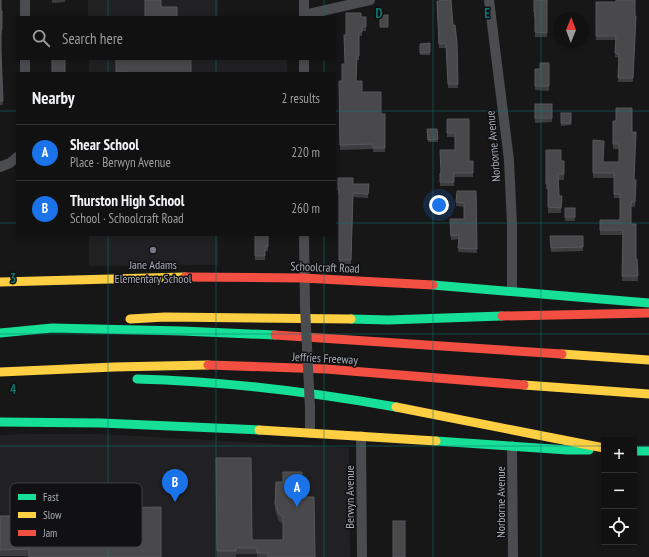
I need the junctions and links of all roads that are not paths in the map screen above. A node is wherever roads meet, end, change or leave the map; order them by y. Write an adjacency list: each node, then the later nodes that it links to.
1 (25, 0): 5 (street)
2 (304, 0): 6 (street)
3 (370, 0): 6 (street)
4 (489, 0): 16 (street, Norborne Avenue)
5 (26, 16)
6 (304, 16)
7 (25, 60): 9 (street)
8 (304, 60): 10 (street)
9 (25, 72)
10 (304, 72)
11 (16, 159): 12 (street)
12 (0, 167)
13 (304, 236): 14 (street)
14 (304, 278): 15 (main road, Schoolcraft Road); 16 (main road, Schoolcraft Road); 28 (street, bridge)
15 (0, 282)
16 (512, 291): 17 (main road, Schoolcraft Road)
17 (649, 303)
18 (649, 313): 19 (main road)
19 (123, 319)
20 (108, 320): 21 (main road)
21 (52, 328): 22 (main road, Jeffries Freeway); 23 (main road, Jeffries Freeway)
22 (0, 333)
23 (649, 360)
24 (0, 372): 26 (main road, Jeffries Freeway)
25 (129, 379): 31 (main road)
26 (649, 394)
27 (0, 422): 28 (main road)
28 (310, 434): 29 (main road)
29 (361, 436): 30 (main road); 35 (street, Berwyn Avenue)
30 (512, 446): 32 (main road); 36 (street, Norborne Avenue)
31 (601, 448)
32 (601, 449)
33 (637, 451): 34 (main road)
34 (649, 451)
35 (362, 557)
36 (513, 557)

